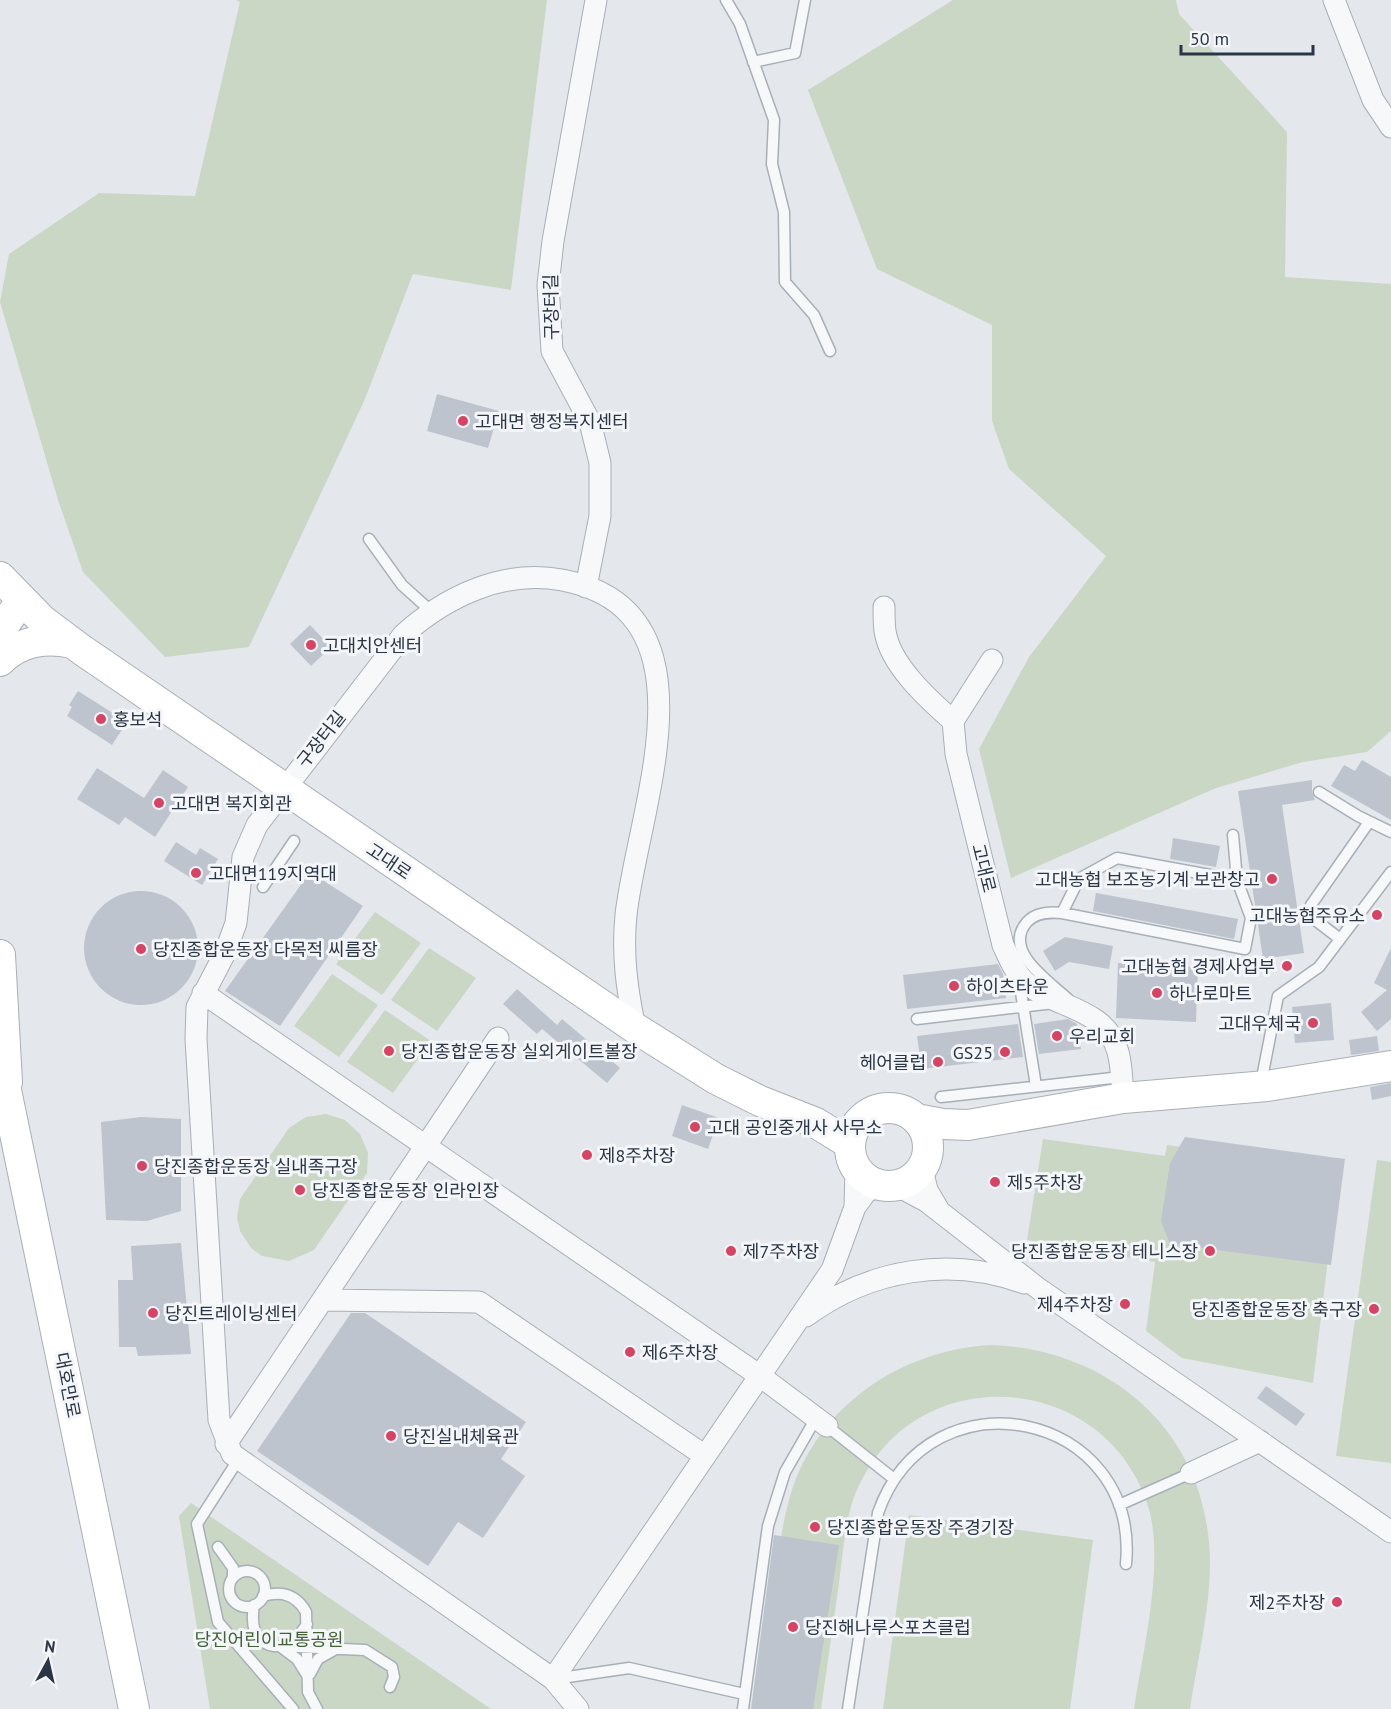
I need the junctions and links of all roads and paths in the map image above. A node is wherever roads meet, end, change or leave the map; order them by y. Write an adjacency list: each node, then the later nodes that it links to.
1 (596, 0): 10 (street, 구장터길)
2 (726, 0): 5 (lane)
3 (805, 0): 5 (lane)
4 (1334, 0): 6 (street)
5 (753, 62): 7 (lane)
6 (1391, 127)
7 (830, 351)
8 (369, 539): 12 (lane)
9 (7, 586): 13 (street); 14 (street, 고대로)
10 (586, 587): 12 (street, 구장터길); 36 (street)
11 (884, 607): 17 (street)
12 (432, 612): 18 (street, 구장터길)
13 (0, 631)
14 (72, 643): 16 (street); 18 (street, 고대로)
15 (992, 660): 17 (street)
16 (0, 661)
17 (953, 721): 30 (street, 고대로)
18 (283, 788): 31 (street, 구장터길); 36 (street, 고대로)
19 (1318, 792): 20 (lane)
20 (1369, 822): 21 (lane); 28 (lane)
21 (1391, 832)
22 (1233, 835): 25 (lane)
23 (294, 842): 26 (lane)
24 (1391, 872): 28 (lane)
25 (1237, 880): 27 (lane); 27 (lane)
26 (263, 887)
27 (1062, 913): 34 (lane)
28 (1340, 939): 41 (lane)
29 (0, 955): 44 (street)
30 (1018, 974): 32 (street, 고대로); 33 (lane)
31 (203, 993): 50 (street); 61 (street, 구장터길)
32 (1058, 1002): 33 (lane); 34 (street, 고대로)
33 (1023, 1006): 35 (lane); 40 (lane)
34 (1079, 1009): 42 (street, 고대로)
35 (918, 1019)
36 (635, 1028): 46 (street, 고대로)
37 (498, 1038): 50 (street)
38 (0, 1061): 44 (street, 대호만로)
39 (1391, 1066): 41 (street)
40 (1036, 1086): 42 (lane); 43 (lane)
41 (1260, 1086): 42 (street)
42 (1122, 1088): 48 (street)
43 (941, 1097)
44 (8, 1100): 80 (street, 대호만로)
45 (869, 1113): 46 (street); 47 (street); 52 (street)
46 (798, 1115): 52 (street)
47 (916, 1119): 48 (street); 51 (street)
48 (968, 1125): 51 (street)
49 (0, 1145): 79 (street, 대호만로)
50 (427, 1146): 55 (street); 57 (street)
51 (925, 1160): 52 (street); 53 (street)
52 (870, 1171): 53 (street); 56 (street)
53 (941, 1212): 54 (street)
54 (1039, 1289): 56 (street); 59 (street)
55 (323, 1300): 60 (street); 61 (street)
56 (798, 1321): 57 (street)
57 (760, 1376): 58 (street); 60 (street)
58 (822, 1422): 63 (lane); 78 (lane)
59 (1260, 1441): 62 (street); 65 (street)
60 (705, 1456): 75 (street)
61 (231, 1459): 75 (street); 81 (lane)
62 (1191, 1473): 64 (lane)
63 (894, 1479): 64 (lane); 85 (lane)
64 (1119, 1505): 67 (lane)
65 (1391, 1532)
66 (218, 1547): 68 (lane)
67 (1126, 1564)
68 (237, 1572): 69 (lane); 70 (lane)
69 (267, 1592): 70 (lane); 71 (lane)
70 (249, 1606): 72 (lane)
71 (308, 1622): 72 (lane); 73 (lane); 74 (lane)
72 (278, 1646): 73 (lane); 76 (lane)
73 (308, 1648): 74 (lane); 76 (lane)
74 (335, 1649): 76 (lane); 77 (lane)
75 (553, 1679): 78 (lane); 83 (street)
76 (308, 1680): 82 (lane)
77 (390, 1687)
78 (744, 1694): 84 (lane)
79 (114, 1709)
80 (134, 1709)
81 (293, 1709)
82 (317, 1709)
83 (578, 1709)
84 (743, 1709)
85 (848, 1709)

